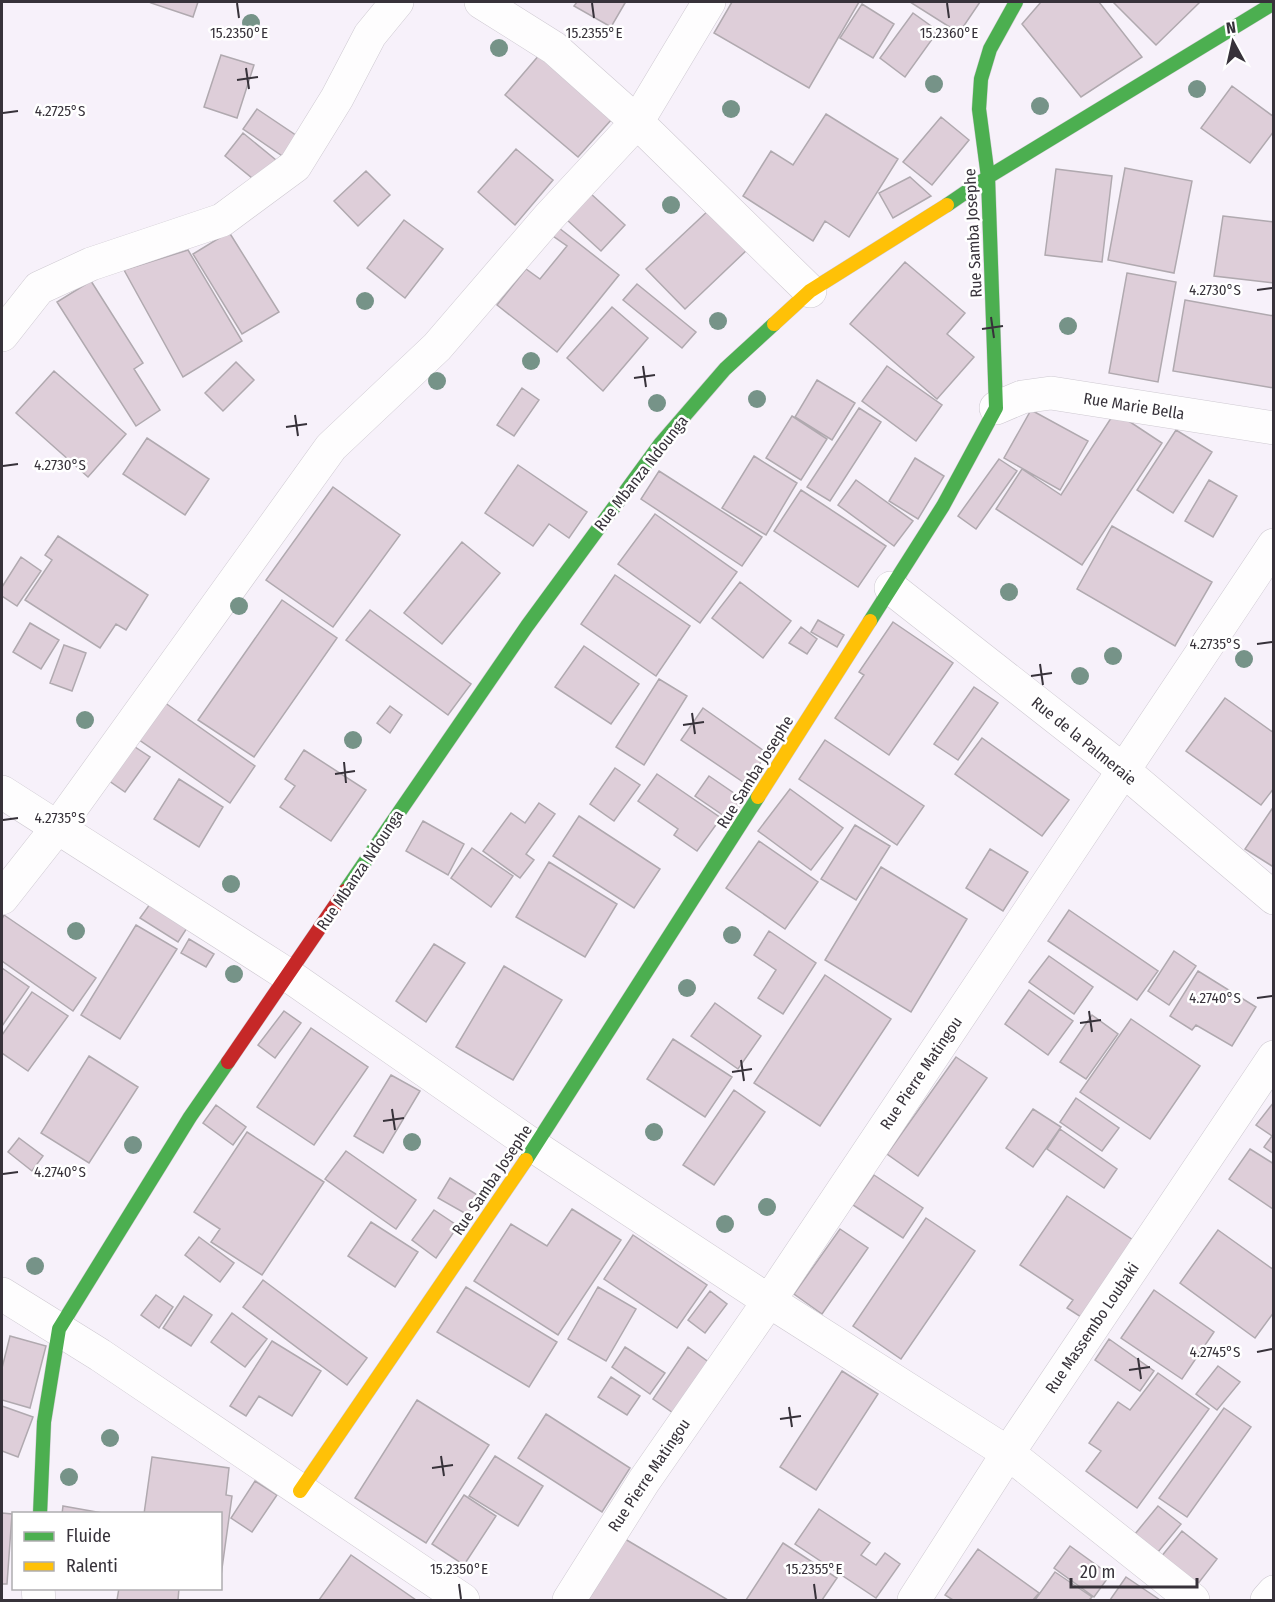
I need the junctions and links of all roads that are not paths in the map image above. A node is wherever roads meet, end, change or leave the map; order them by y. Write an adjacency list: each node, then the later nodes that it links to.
1 (398, 2): 9 (street)
2 (481, 2): 6 (street)
3 (709, 2): 6 (street)
4 (1016, 2): 7 (street, Rue Samba Josephe)
5 (1274, 3): 7 (street, Rue Mbanza Ndounga)
6 (637, 122): 8 (street); 16 (street)
7 (988, 177): 8 (street, Rue Mbanza Ndounga); 10 (street, Rue Samba Josephe)
8 (810, 291): 19 (street, Rue Mbanza Ndounga)
9 (2, 336)
10 (996, 408): 11 (street, Rue Marie Bella); 13 (street, Rue Samba Josephe)
11 (1274, 428)
12 (1274, 545): 14 (street, Rue Pierre Matingou)
13 (891, 588): 14 (street, Rue de la Palmeraie); 21 (street, Rue Samba Josephe)
14 (1123, 770): 18 (street, Rue de la Palmeraie); 23 (street, Rue Pierre Matingou)
15 (2, 792): 16 (street)
16 (57, 828): 17 (street); 19 (street)
17 (2, 898)
18 (1274, 898)
19 (288, 975): 21 (street); 24 (street, Rue Mbanza Ndounga)
20 (1274, 1057): 25 (street, Rue Massembo Loubaki)
21 (536, 1147): 23 (street); 26 (street, Rue Samba Josephe)
22 (2, 1294): 24 (street)
23 (770, 1300): 25 (street); 30 (street, Rue Pierre Matingou)
24 (59, 1329): 26 (street); 27 (street, Rue Mbanza Ndounga)
25 (1008, 1453): 31 (street, Rue Massembo Loubaki); 32 (street)
26 (300, 1491): 29 (street)
27 (40, 1512)
28 (1274, 1592): 33 (street)
29 (463, 1600)
30 (569, 1600)
31 (914, 1600)
32 (1193, 1600)
33 (1267, 1600)

